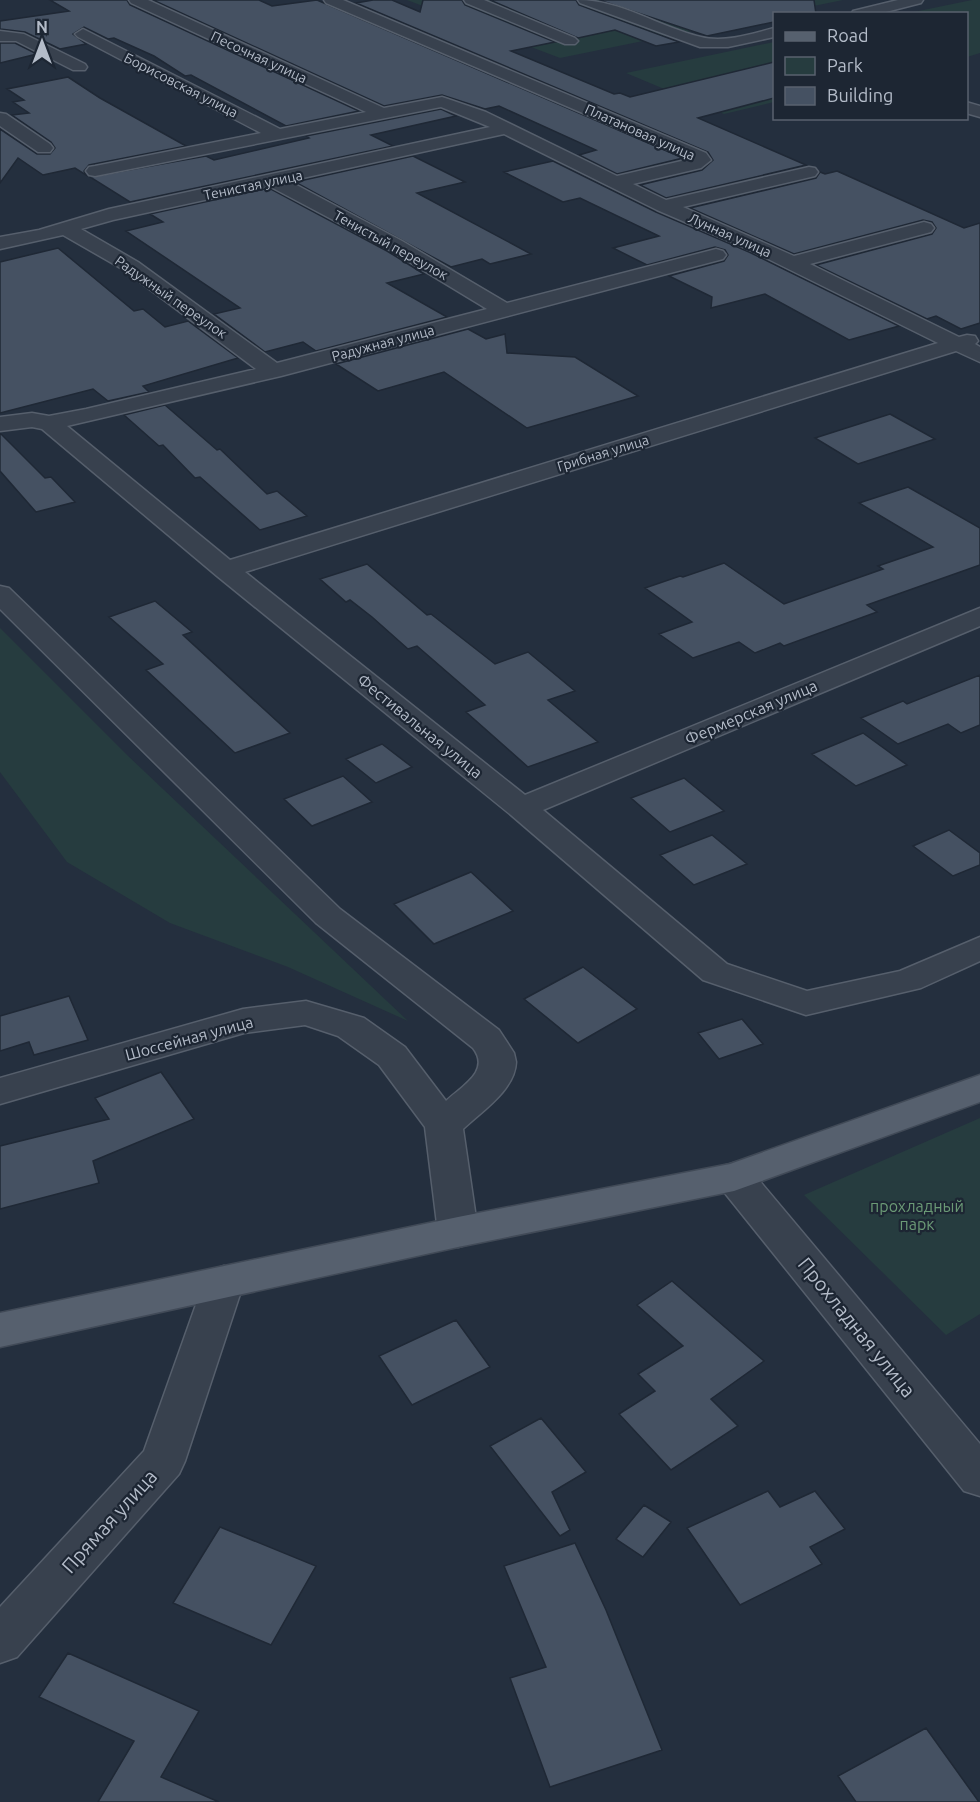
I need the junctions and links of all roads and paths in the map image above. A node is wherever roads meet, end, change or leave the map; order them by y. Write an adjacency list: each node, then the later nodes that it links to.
1 (136, 0): 12 (street, Песочная улица)
2 (331, 0): 20 (street, Платановая улица)
3 (471, 0): 10 (street)
4 (585, 0): 7 (street)
5 (916, 0): 6 (street)
6 (866, 12)
7 (773, 33)
8 (83, 34): 15 (street, Борисовская улица)
9 (0, 36): 11 (street)
10 (570, 41)
11 (79, 67)
12 (383, 114): 14 (street, Лунная улица); 15 (street, Лунная улица)
13 (0, 118): 16 (street)
14 (506, 129): 19 (street, Тенистая улица); 20 (street, Лунная улица)
15 (280, 136): 17 (street, Лунная улица)
16 (44, 148)
17 (95, 171)
18 (809, 171): 21 (street)
19 (274, 181): 22 (street, Тенистая улица); 27 (street, Тенистый переулок)
20 (616, 182): 21 (street, Лунная улица)
21 (664, 206): 26 (street, Лунная улица)
22 (65, 228): 24 (street, Тенистая улица); 31 (street, Радужный переулок)
23 (924, 228): 26 (street)
24 (0, 243)
25 (716, 255): 27 (street, Радужная улица)
26 (791, 263): 29 (street, Лунная улица)
27 (505, 311): 31 (street, Радужная улица)
28 (980, 338): 29 (street, Грибная улица)
29 (955, 344): 30 (street, Лунная улица); 34 (street, Грибная улица)
30 (980, 355)
31 (273, 371): 32 (street, Радужная улица)
32 (49, 423): 33 (street, Радужная улица); 34 (street, Фестивальная улица)
33 (0, 424)
34 (226, 570): 37 (street, Фестивальная улица)
35 (0, 594): 41 (street)
36 (980, 616): 37 (street, Фермерская улица)
37 (522, 808): 38 (street, Фестивальная улица)
38 (980, 948)
39 (980, 1088): 42 (main road)
40 (0, 1091): 41 (street, Шоссейная улица)
41 (444, 1125): 43 (street)
42 (734, 1177): 43 (main road); 46 (street, Прохладная улица)
43 (458, 1232): 44 (main road)
44 (224, 1282): 45 (main road); 47 (street, Прямая улица)
45 (0, 1330)
46 (980, 1477)
47 (0, 1641)

